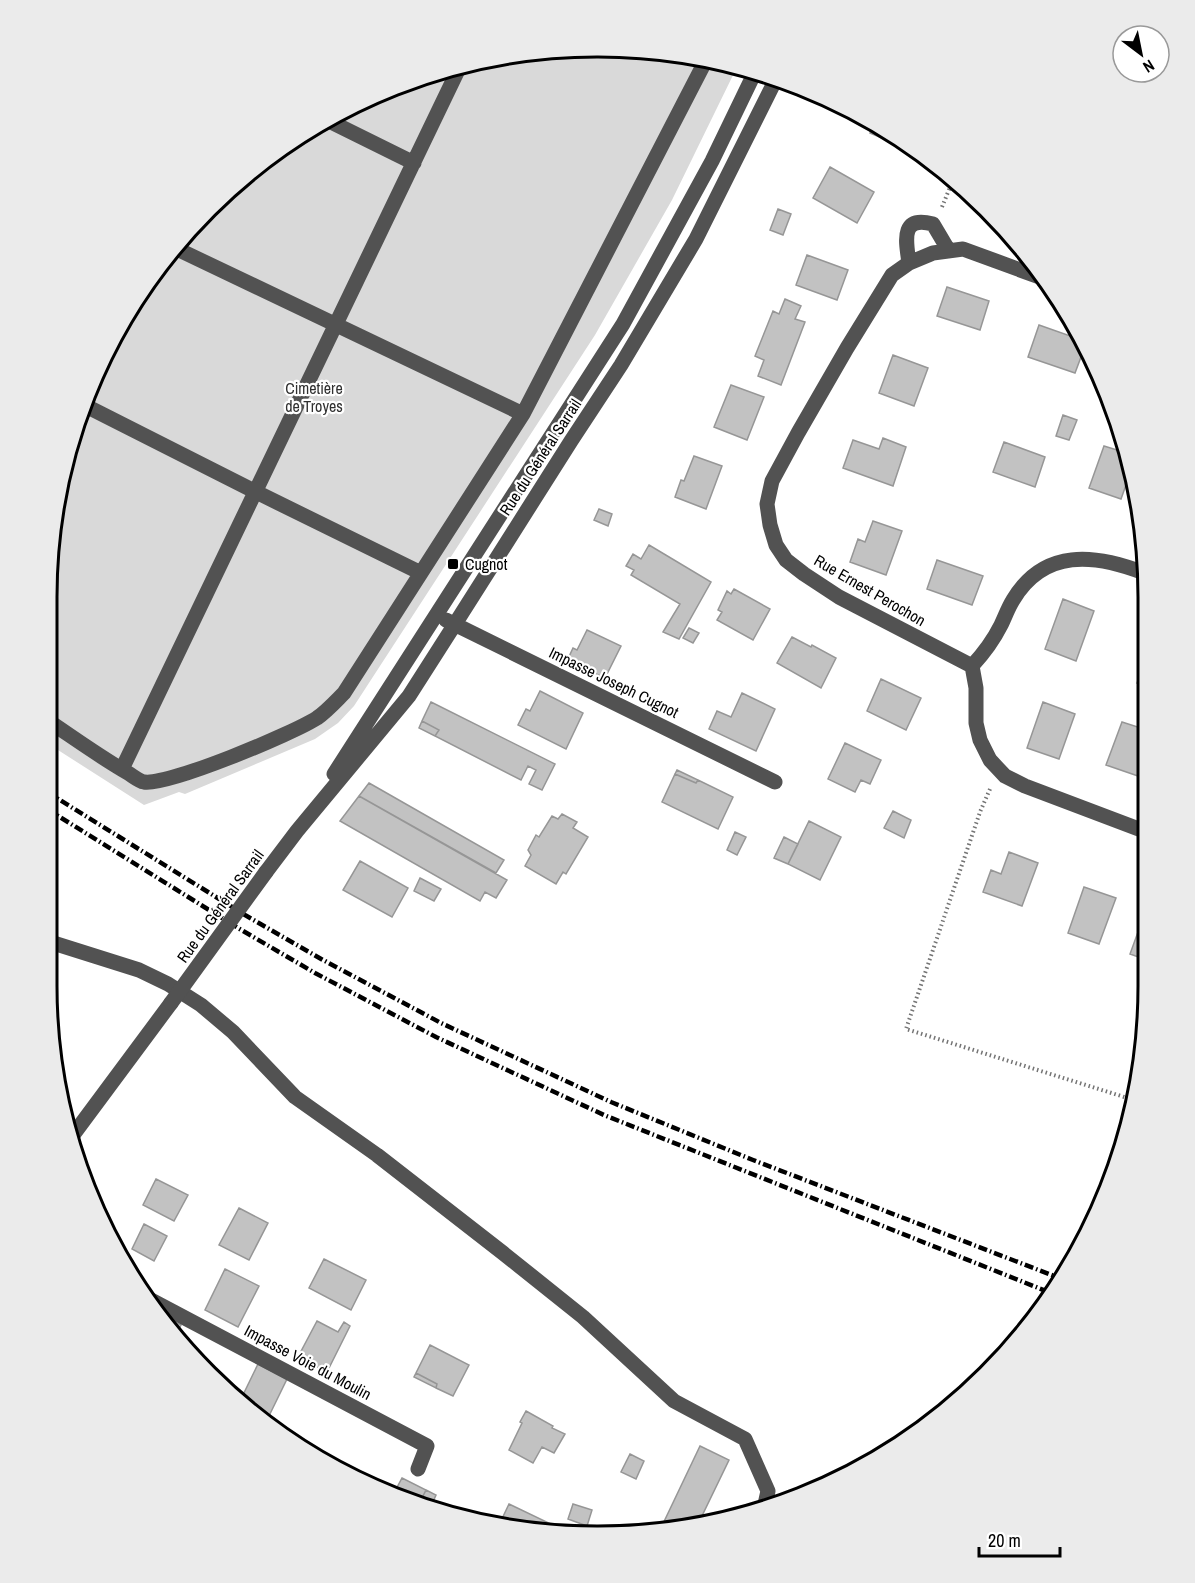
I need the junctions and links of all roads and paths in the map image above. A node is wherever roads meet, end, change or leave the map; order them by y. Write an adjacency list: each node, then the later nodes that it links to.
1 (702, 67): 15 (street)
2 (455, 76): 6 (street)
3 (751, 79): 19 (street, Rue du Général Sarrail)
4 (772, 86): 20 (street, Rue du Général Sarrail)
5 (336, 124): 6 (street)
6 (414, 163): 13 (street)
7 (950, 188): 8 (path)
8 (941, 208)
9 (183, 251): 13 (street)
10 (949, 251): 11 (street, Rue Ernest Perochon); 11 (street); 12 (street, Rue Ernest Perochon)
11 (909, 263): 21 (street, Rue Ernest Perochon)
12 (1030, 274)
13 (336, 324): 15 (street); 16 (street)
14 (92, 409): 16 (street)
15 (524, 414): 18 (street)
16 (256, 492): 18 (street); 24 (street)
17 (1137, 571): 21 (street)
18 (421, 573): 24 (street)
19 (436, 615): 20 (street, Impasse Joseph Cugnot); 27 (street, Rue du Général Sarrail)
20 (455, 624): 25 (street, Impasse Joseph Cugnot); 27 (street, Rue du Général Sarrail)
21 (972, 666): 23 (street)
22 (57, 727): 24 (street)
23 (999, 769): 26 (street); 29 (path)
24 (122, 770)
25 (775, 782)
26 (1138, 829)
27 (297, 831): 30 (street, Rue du Général Sarrail, bridge)
28 (57, 944): 33 (street)
29 (1126, 1098)
30 (77, 1130)
31 (163, 1306): 32 (street, Impasse Voie du Moulin)
32 (418, 1469)
33 (766, 1499)

